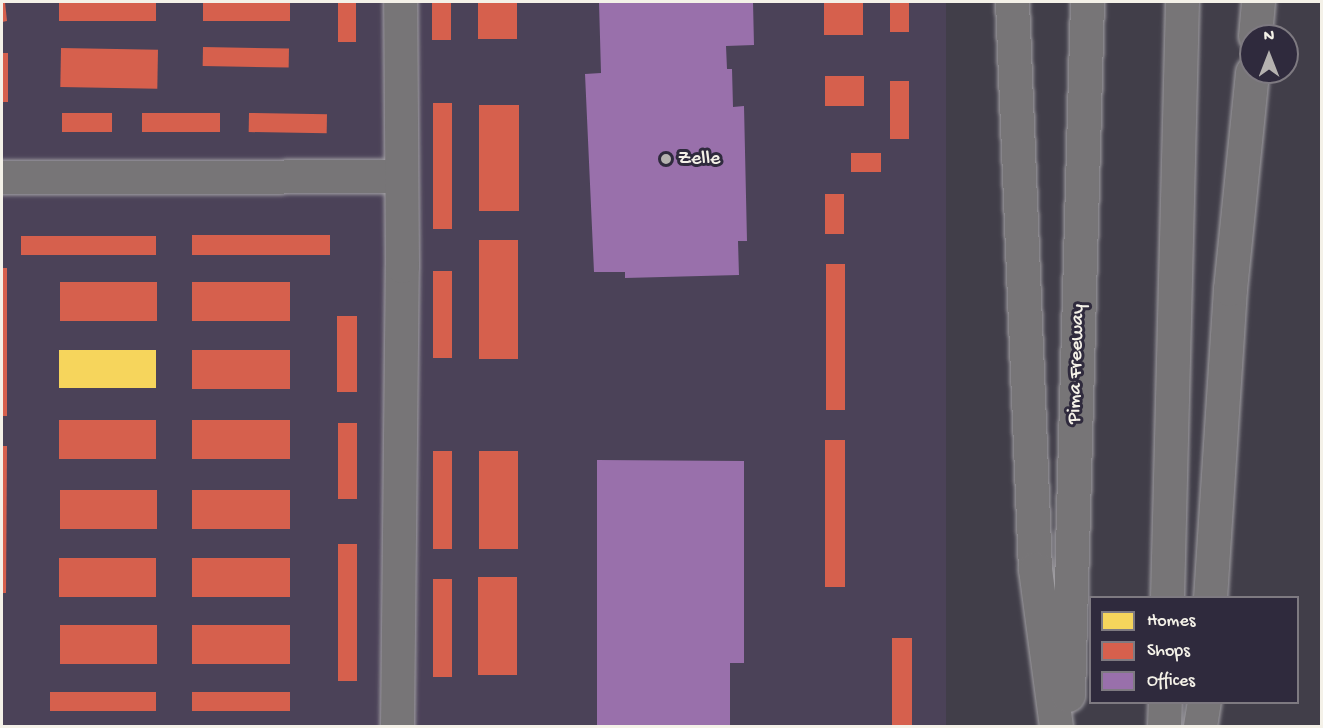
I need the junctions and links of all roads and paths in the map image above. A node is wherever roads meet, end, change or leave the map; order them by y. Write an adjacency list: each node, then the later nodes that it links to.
1 (400, 2): 8 (main road)
2 (1012, 2): 15 (main road)
3 (1086, 2): 16 (main road, Pima Freeway)
4 (1182, 2): 10 (main road)
5 (1258, 2): 6 (main road)
6 (1256, 24)
7 (1251, 84): 11 (main road)
8 (401, 176): 9 (main road); 14 (main road)
9 (2, 177)
10 (1167, 596)
11 (1210, 596)
12 (1165, 704): 17 (main road)
13 (1204, 704): 18 (main road)
14 (397, 726)
15 (1056, 726)
16 (1067, 726)
17 (1164, 726)
18 (1200, 726)

